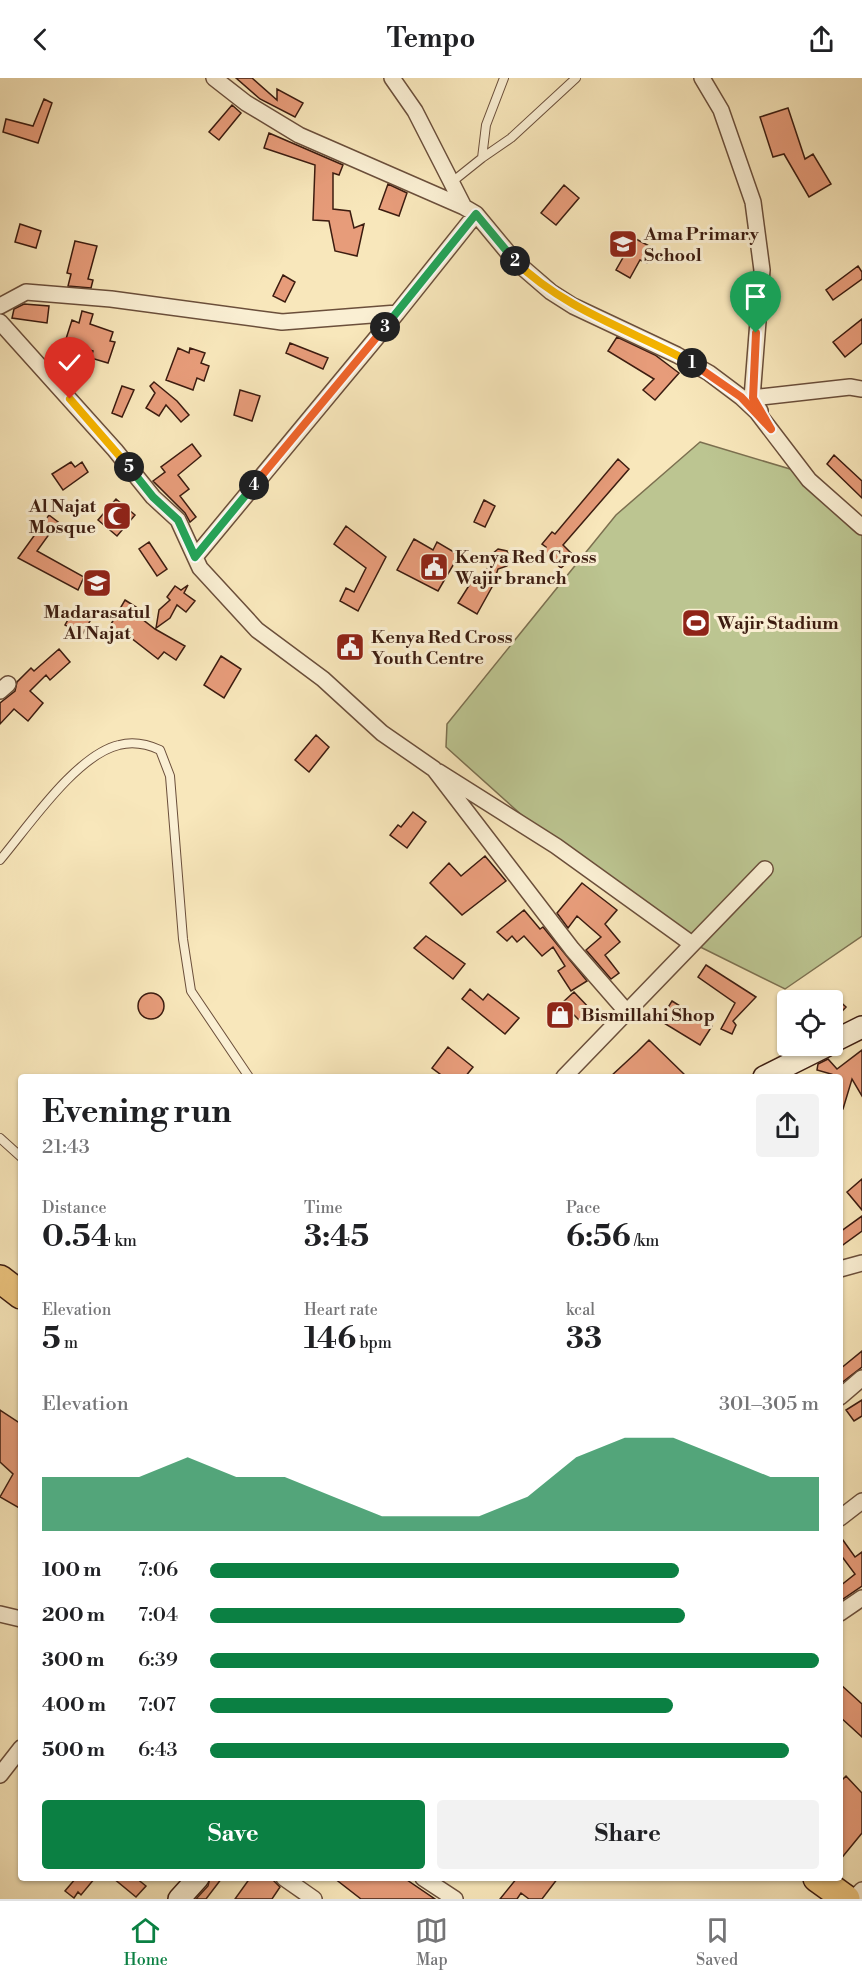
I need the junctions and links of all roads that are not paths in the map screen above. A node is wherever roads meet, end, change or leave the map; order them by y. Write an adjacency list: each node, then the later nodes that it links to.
1 (214, 78): 8 (street)
2 (392, 78): 7 (street)
3 (504, 78): 6 (lane)
4 (576, 78): 6 (lane)
5 (702, 78): 13 (street)
6 (482, 158): 7 (lane)
7 (452, 182): 8 (street)
8 (470, 210): 10 (street); 14 (street)
9 (0, 306): 10 (street)
10 (397, 313): 16 (street)
11 (0, 322): 16 (street)
12 (862, 389): 13 (street)
13 (753, 398): 14 (street)
14 (771, 429): 15 (street)
15 (862, 527)
16 (195, 557): 17 (street)
17 (434, 769): 20 (street); 21 (street)
18 (0, 860): 25 (lane)
19 (765, 869): 20 (street)
20 (692, 944): 21 (street)
21 (626, 1011): 26 (street)
22 (862, 1027): 23 (street)
23 (843, 1036)
24 (806, 1056): 27 (street)
25 (247, 1074)
26 (567, 1074)
27 (770, 1074)
28 (0, 1138): 29 (lane)
29 (18, 1154)
30 (862, 1263): 31 (street)
31 (843, 1268)
32 (0, 1279): 33 (highway)
33 (18, 1293)
34 (862, 1378): 35 (street)
35 (843, 1394)
36 (862, 1501): 37 (street)
37 (843, 1516)
38 (862, 1598): 39 (street)
39 (843, 1611)
40 (0, 1614): 41 (street)
41 (18, 1617)
42 (18, 1752): 43 (street)
43 (0, 1775)
44 (195, 1881): 49 (street)
45 (288, 1881): 50 (street)
46 (428, 1881): 51 (street)
47 (821, 1881): 52 (highway)
48 (862, 1890): 53 (street)
49 (179, 1899)
50 (314, 1899)
51 (455, 1899)
52 (846, 1899)
53 (853, 1899)

